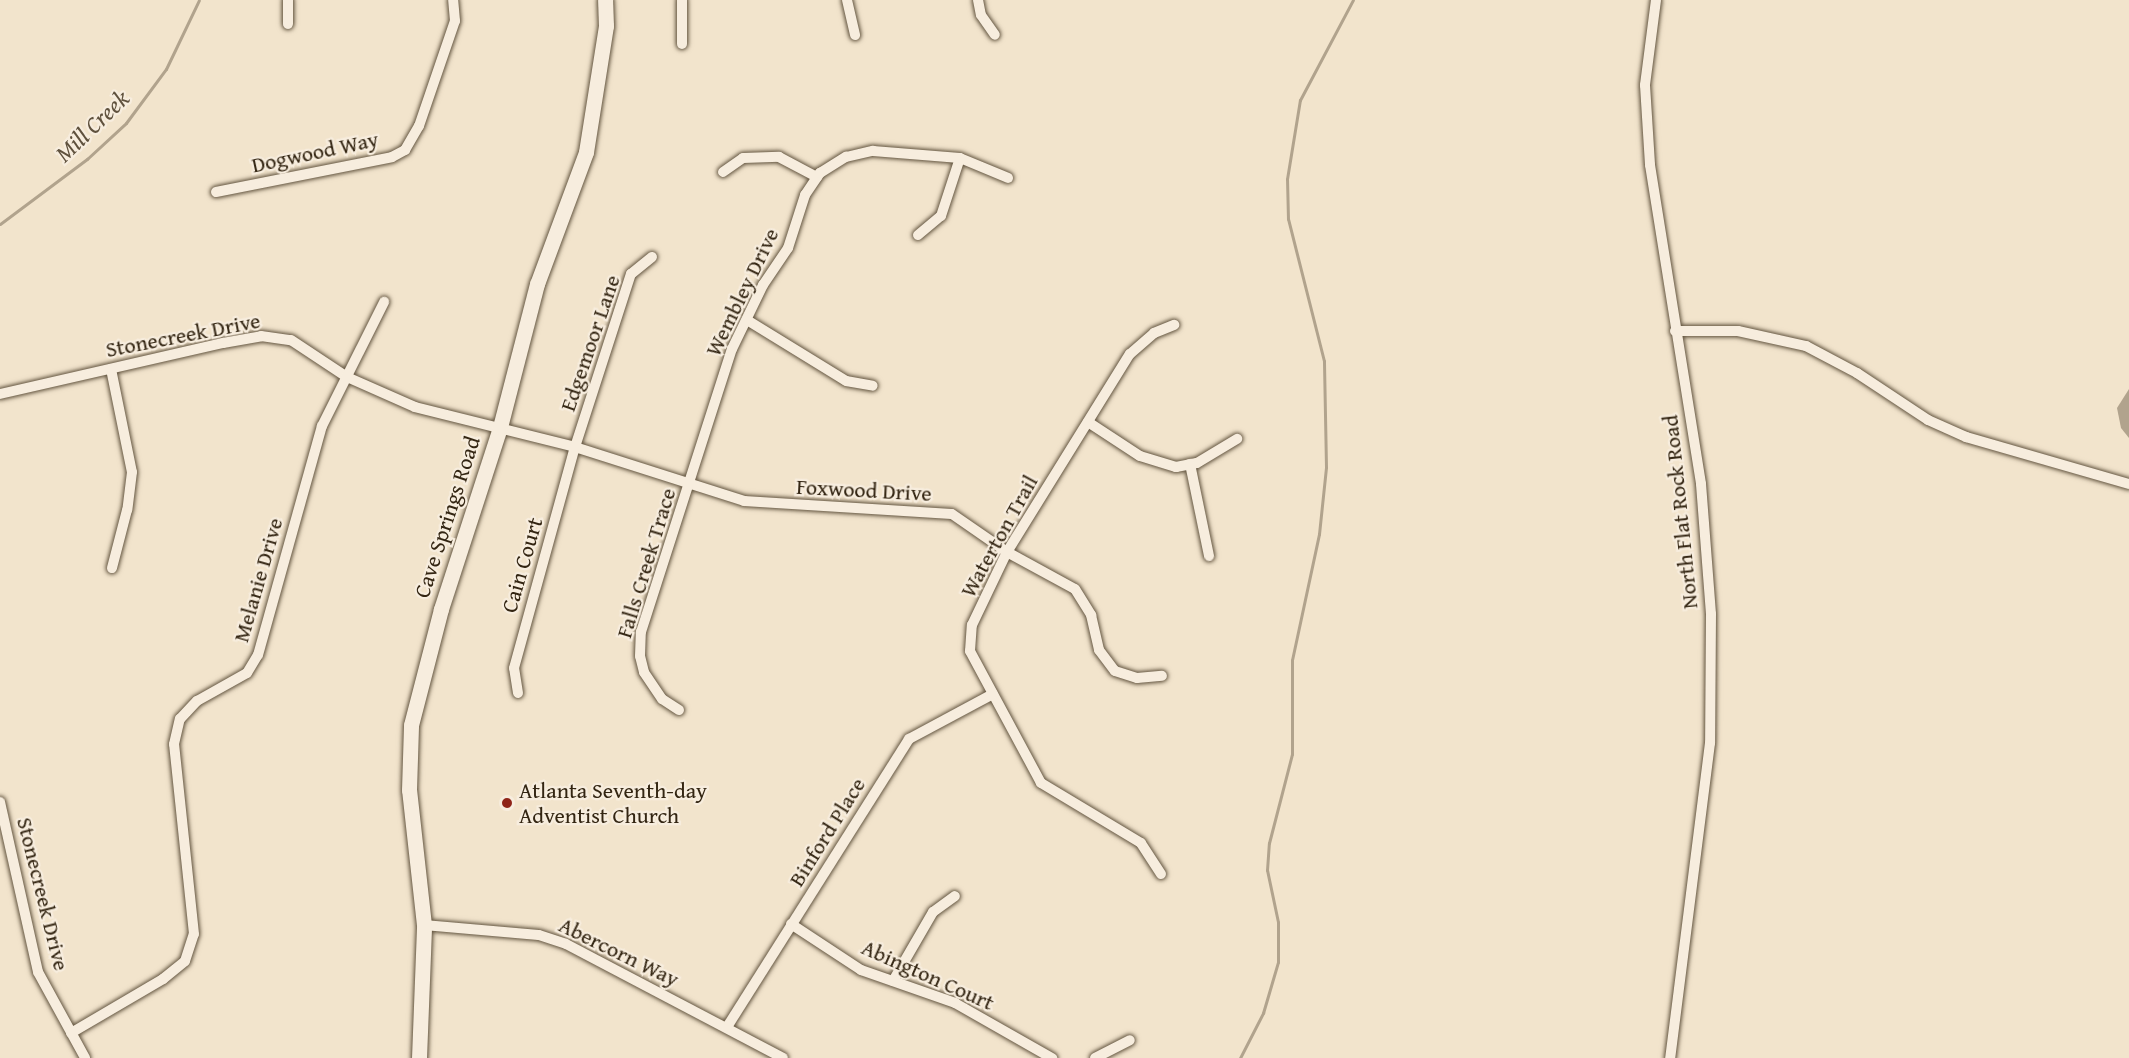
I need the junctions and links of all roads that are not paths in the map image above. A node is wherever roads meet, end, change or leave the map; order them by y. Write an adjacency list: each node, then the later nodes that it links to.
1 (288, 0): 8 (street)
2 (453, 0): 16 (street, Dogwood Way)
3 (605, 0): 28 (street, Cave Springs Road)
4 (682, 0): 11 (street)
5 (847, 0): 9 (street)
6 (978, 0): 10 (street)
7 (1656, 0): 22 (street, North Flat Rock Road)
8 (288, 24)
9 (855, 35)
10 (995, 35)
11 (682, 44)
12 (960, 158): 14 (street, Wembley Drive); 15 (street, Wembley Drive); 17 (street)
13 (723, 172): 14 (street)
14 (817, 177): 20 (street, Wembley Drive)
15 (1008, 178)
16 (216, 192)
17 (918, 235)
18 (652, 257): 30 (street, Edgemoor Lane)
19 (384, 302): 24 (street, Melanie Drive)
20 (747, 320): 25 (street); 32 (street, Wembley Drive)
21 (1174, 325): 27 (street, Waterton Trail)
22 (1675, 331): 33 (street); 55 (street, North Flat Rock Road)
23 (111, 369): 24 (street, Stonecreek Drive); 26 (street, Stonecreek Drive); 36 (street)
24 (347, 377): 28 (street, Stonecreek Drive); 48 (street, Melanie Drive)
25 (873, 386)
26 (0, 394)
27 (1088, 422): 31 (street); 34 (street, Waterton Trail)
28 (500, 427): 30 (street, Foxwood Drive); 45 (street, Cave Springs Road)
29 (1237, 439): 31 (street)
30 (575, 447): 32 (street, Foxwood Drive); 38 (street, Cain Court)
31 (1190, 464): 35 (street)
32 (690, 483): 34 (street, Foxwood Drive); 40 (street, Falls Creek Trace)
33 (2129, 484)
34 (1007, 552): 37 (street, Foxwood Drive); 39 (street, Waterton Trail)
35 (1209, 556)
36 (112, 568)
37 (1162, 676)
38 (518, 693)
39 (993, 694): 42 (street, Waterton Trail); 44 (street, Binford Place)
40 (679, 710)
41 (0, 802): 48 (street, Stonecreek Drive)
42 (1161, 874)
43 (955, 896): 46 (street)
44 (791, 924): 46 (street, Abington Court); 47 (street, Binford Place)
45 (424, 925): 47 (street, Abercorn Way); 51 (street, Cave Springs Road)
46 (893, 981): 53 (street, Abington Court)
47 (727, 1027): 52 (street, Abercorn Way)
48 (71, 1033): 50 (street, Stonecreek Drive)
49 (1130, 1040): 54 (street)
50 (85, 1058)
51 (419, 1058)
52 (783, 1058)
53 (1052, 1058)
54 (1095, 1058)
55 (1670, 1058)

